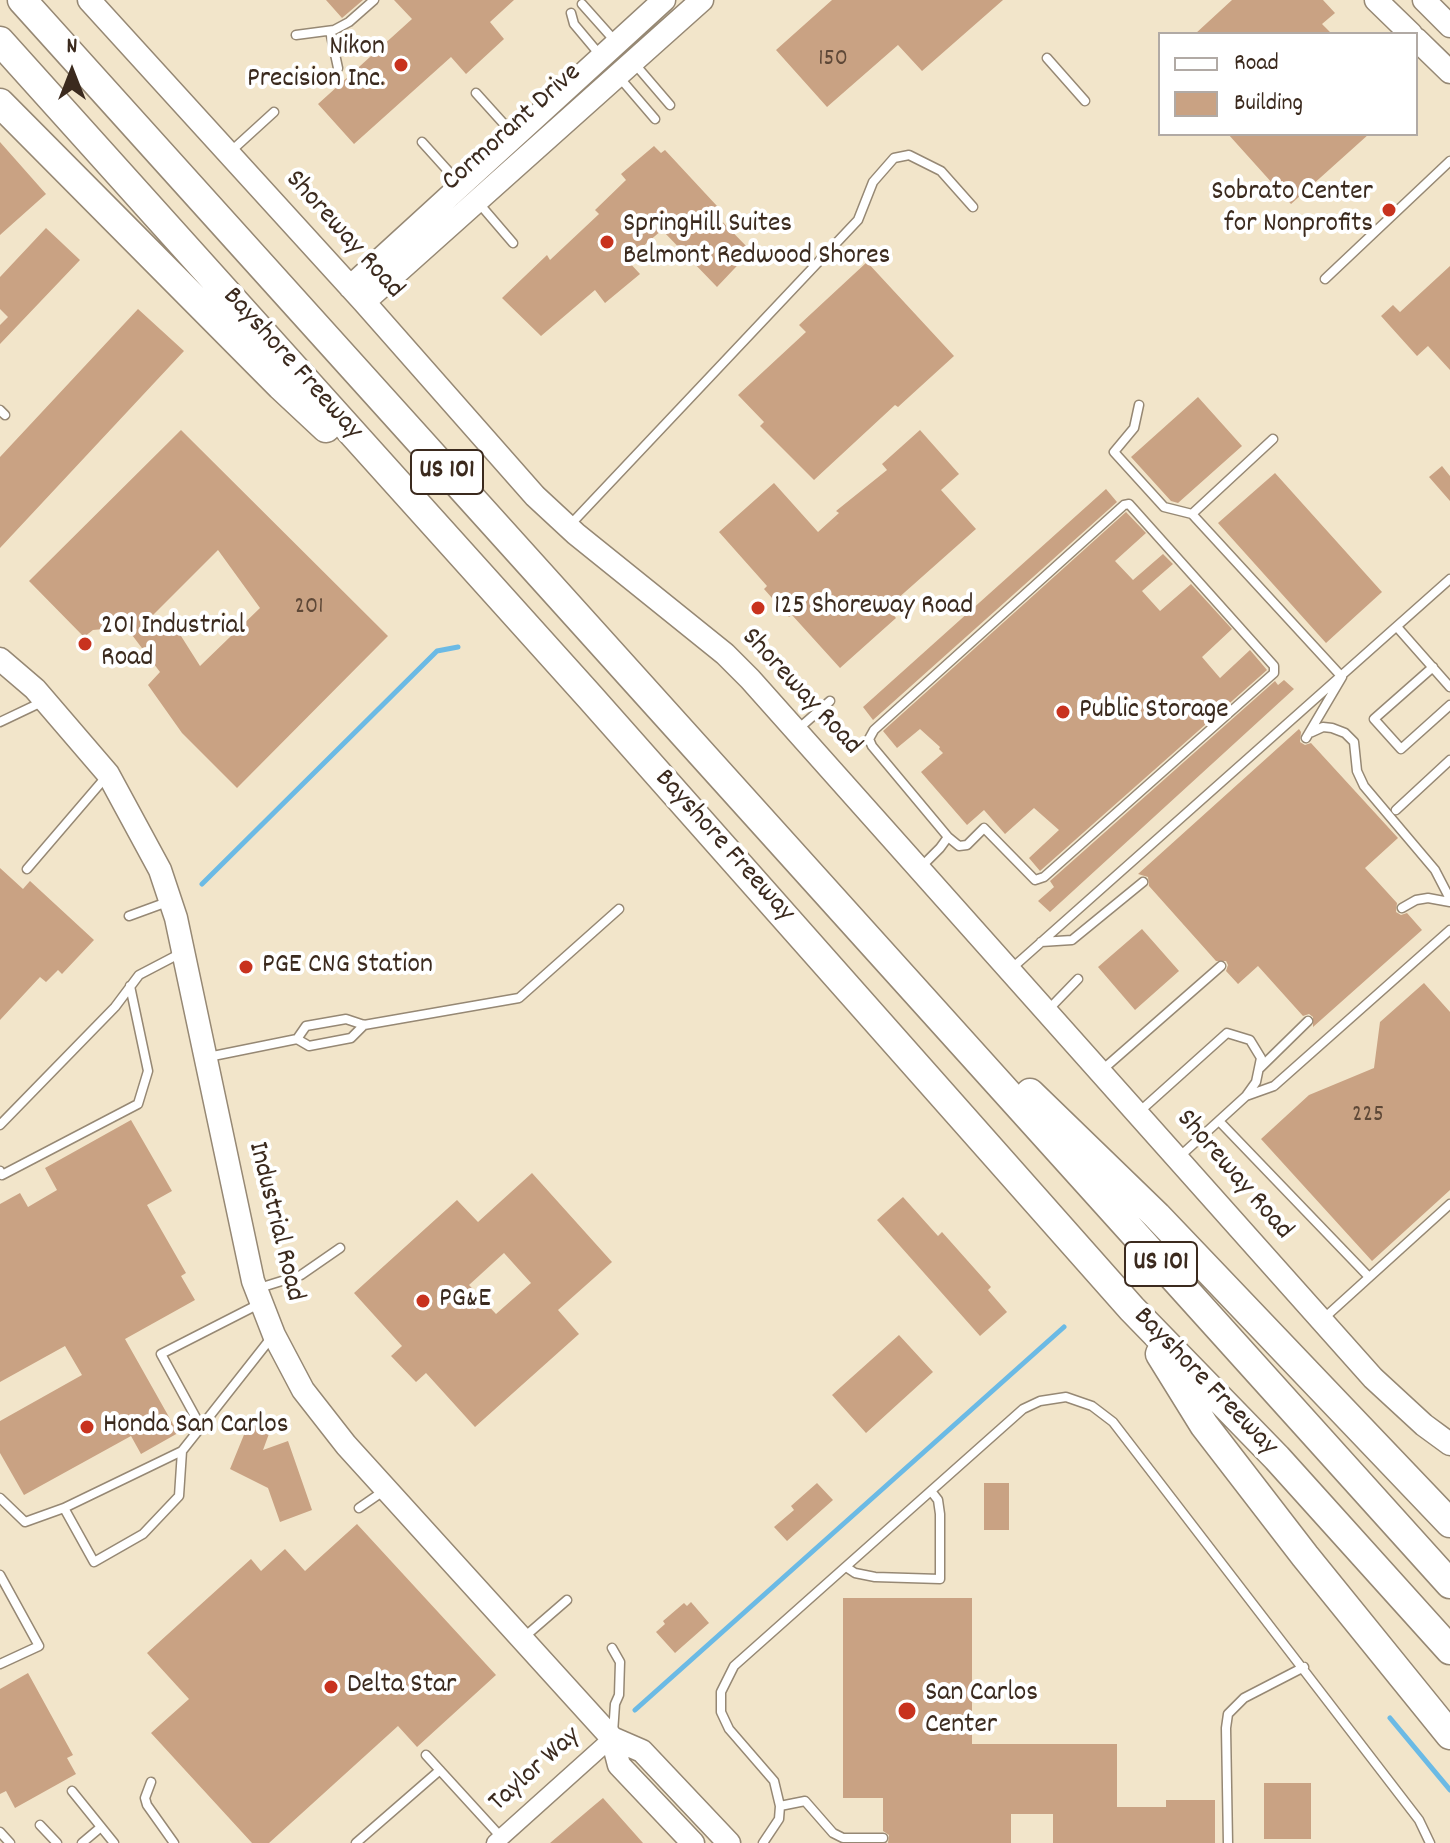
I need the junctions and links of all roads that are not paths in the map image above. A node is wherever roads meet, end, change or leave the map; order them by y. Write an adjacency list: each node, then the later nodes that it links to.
1 (22, 0): 66 (highway, Bayshore Freeway / US 101)
2 (89, 0): 29 (street, Shoreway Road)
3 (374, 0): 11 (lane)
4 (664, 0): 16 (street, Cormorant Drive)
5 (702, 0): 19 (street, Cormorant Drive)
6 (1376, 0): 12 (street)
7 (1424, 0): 10 (street)
8 (582, 4): 16 (lane)
9 (571, 13): 16 (lane)
10 (1450, 26)
11 (330, 31): 13 (lane); 18 (lane)
12 (1409, 32)
13 (296, 35)
14 (0, 41): 40 (highway, Bayshore Freeway / US 101)
15 (1418, 41): 20 (street)
16 (610, 50): 19 (lane); 19 (lane); 27 (street, Cormorant Drive)
17 (1047, 58): 22 (lane)
18 (338, 68)
19 (625, 69): 24 (lane); 26 (lane); 31 (street, Cormorant Drive)
20 (1450, 72)
21 (476, 93): 27 (lane)
22 (1085, 101)
23 (0, 103): 40 (highway)
24 (670, 105)
25 (274, 112): 29 (lane)
26 (655, 119)
27 (515, 136): 31 (street, Cormorant Drive)
28 (422, 142): 31 (lane)
29 (228, 153): 35 (street, Shoreway Road)
30 (1450, 161): 34 (lane)
31 (469, 193): 33 (lane); 35 (street, Cormorant Drive)
32 (973, 207): 39 (lane)
33 (513, 243)
34 (1325, 279)
35 (357, 295): 39 (street, Shoreway Road)
36 (1139, 405): 38 (lane)
37 (1273, 439): 38 (lane)
38 (1192, 514): 45 (lane)
39 (568, 527): 51 (street, Shoreway Road)
40 (448, 540): 89 (highway, Bayshore Freeway / US 101)
41 (1450, 579): 42 (lane)
42 (1397, 627): 44 (lane); 45 (lane)
43 (0, 659): 47 (street, Industrial Road)
44 (1433, 667): 46 (lane); 49 (lane)
45 (1342, 677): 60 (lane); 65 (lane)
46 (1450, 687)
47 (45, 701): 50 (lane); 53 (street, Industrial Road)
48 (830, 701): 51 (lane)
49 (1450, 705)
50 (5, 721)
51 (796, 730): 56 (street, Shoreway Road)
52 (1450, 760): 54 (lane)
53 (108, 774): 57 (lane); 59 (street, Industrial Road)
54 (1396, 810)
55 (948, 837): 55 (lane); 56 (lane)
56 (920, 868): 69 (street, Shoreway Road)
57 (27, 869)
58 (1143, 882): 65 (lane)
59 (170, 901): 63 (lane); 67 (street, Industrial Road)
60 (1450, 901): 61 (lane)
61 (1402, 908)
62 (619, 909): 74 (lane)
63 (129, 916)
64 (1450, 930): 79 (lane)
65 (1040, 942): 69 (lane)
66 (873, 944): 100 (highway); 103 (highway, Bayshore Freeway / US 101)
67 (183, 952): 71 (lane); 76 (street, Industrial Road)
68 (1221, 966): 78 (lane)
69 (1010, 969): 72 (street, Shoreway Road)
70 (1078, 979): 72 (lane)
71 (130, 986): 82 (lane); 84 (lane)
72 (1047, 1010): 78 (street, Shoreway Road)
73 (1308, 1021): 77 (lane)
74 (364, 1025): 75 (lane); 75 (lane)
75 (297, 1039): 76 (lane)
76 (205, 1057): 88 (street, Industrial Road)
77 (1259, 1069): 79 (lane); 80 (lane)
78 (1101, 1071): 80 (street, Shoreway Road)
79 (1246, 1096): 81 (lane)
80 (1139, 1113): 83 (street, Shoreway Road)
81 (1219, 1121): 83 (lane); 87 (lane)
82 (0, 1125)
83 (1178, 1159): 90 (street, Shoreway Road)
84 (0, 1171)
85 (1450, 1204): 87 (lane)
86 (340, 1248): 88 (lane)
87 (1369, 1277): 90 (lane)
88 (258, 1296): 91 (street, Industrial Road); 92 (lane)
89 (1132, 1309): 107 (highway, Bayshore Freeway / US 101); 110 (highway)
90 (1321, 1321): 93 (street, Shoreway Road)
91 (274, 1335): 92 (lane); 95 (street, Industrial Road)
92 (201, 1427): 94 (lane)
93 (1449, 1441)
94 (182, 1451): 98 (lane); 98 (lane)
95 (386, 1489): 99 (lane); 105 (street, Industrial Road)
96 (931, 1491): 101 (lane); 101 (lane); 109 (lane)
97 (0, 1498): 98 (lane)
98 (64, 1508)
99 (359, 1508)
100 (1450, 1523)
101 (846, 1567): 116 (lane)
102 (0, 1575): 108 (lane)
103 (1450, 1584)
104 (567, 1600): 105 (lane)
105 (522, 1639): 111 (street, Industrial Road)
106 (612, 1648): 111 (lane)
107 (1450, 1650)
108 (0, 1664)
109 (1304, 1667): 131 (lane); 132 (lane)
110 (1450, 1735)
111 (612, 1738): 121 (street, Taylor Way); 128 (street, Industrial Road); 129 (street, Industrial Road)
112 (426, 1755): 113 (lane)
113 (440, 1770): 121 (lane); 127 (lane)
114 (151, 1782): 126 (lane)
115 (72, 1791): 118 (lane)
116 (780, 1806): 120 (lane); 130 (lane)
117 (40, 1825): 123 (lane)
118 (101, 1827): 124 (lane); 125 (lane)
119 (0, 1832): 122 (lane)
120 (883, 1838)
121 (498, 1840)
122 (10, 1843)
123 (57, 1843)
124 (82, 1843)
125 (114, 1843)
126 (174, 1843)
127 (356, 1843)
128 (693, 1843)
129 (729, 1843)
130 (763, 1843)
131 (1228, 1843)
132 (1430, 1843)

